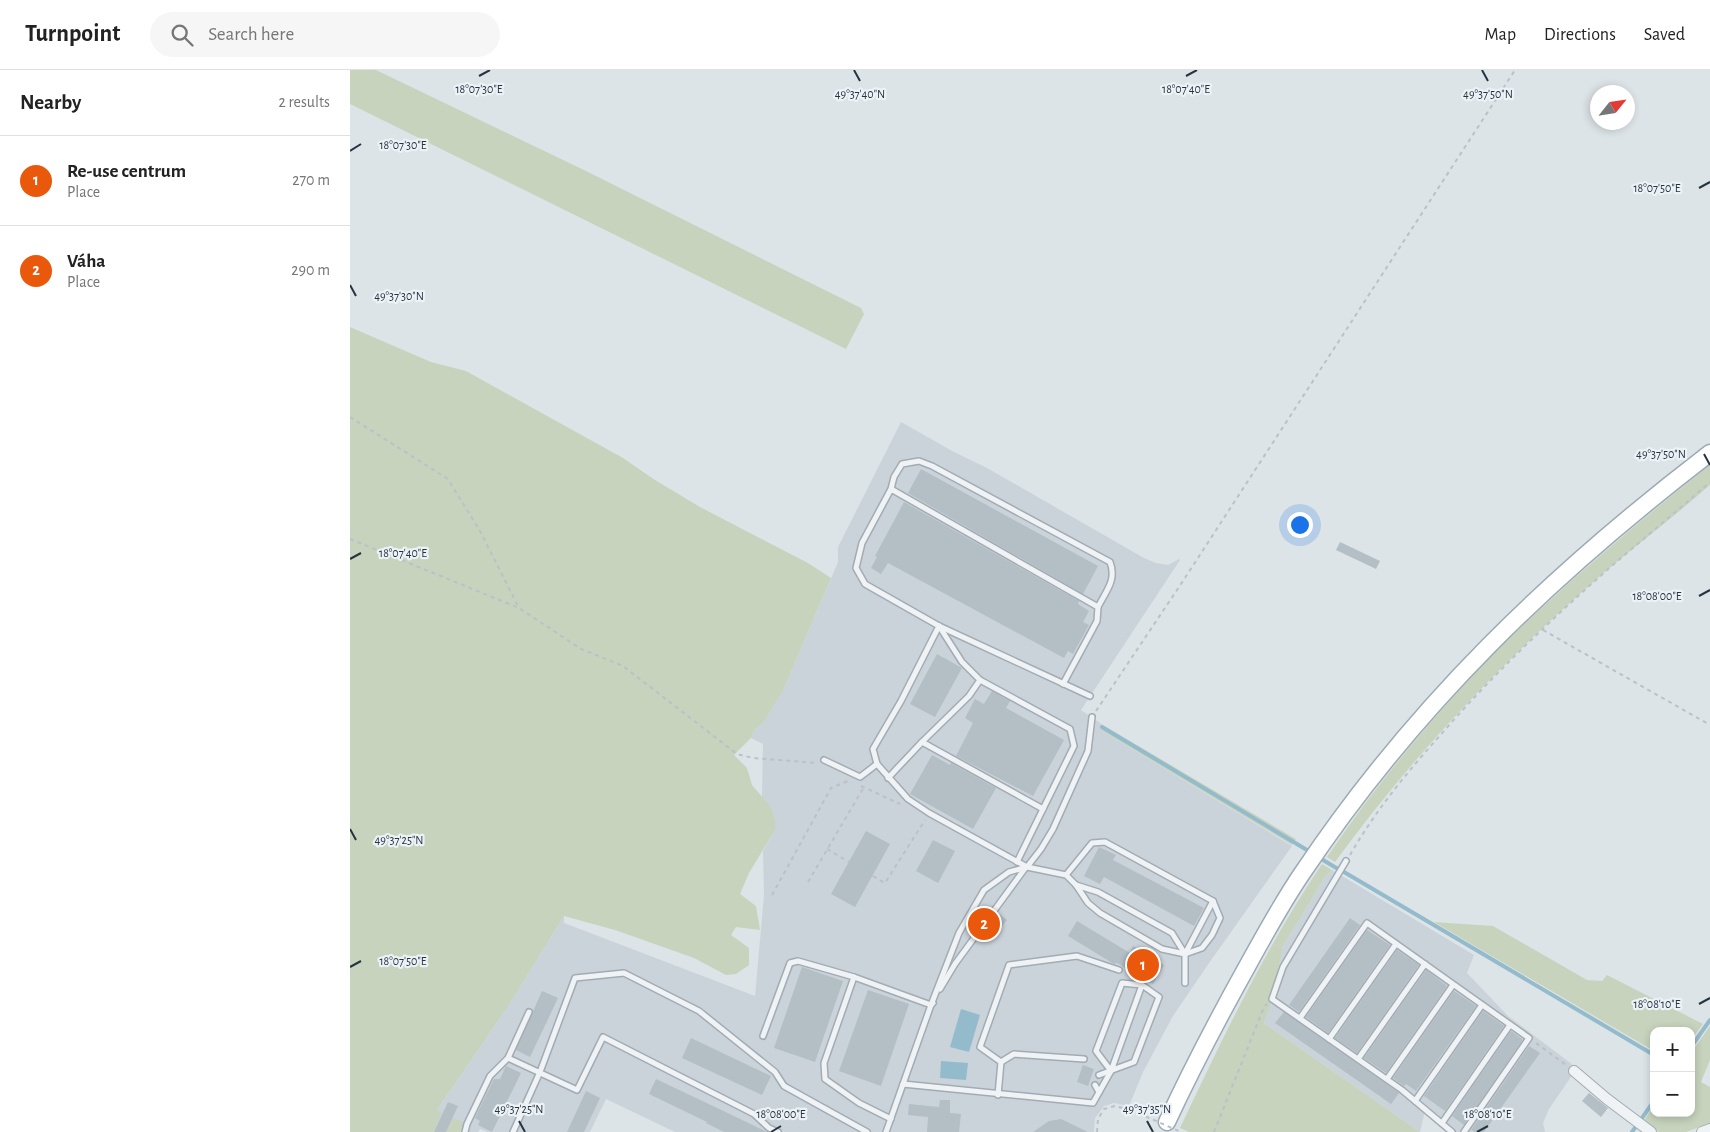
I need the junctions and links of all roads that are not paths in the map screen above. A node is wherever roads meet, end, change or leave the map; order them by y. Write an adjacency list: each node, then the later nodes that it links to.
1 (1710, 453): 51 (main road)
2 (891, 489): 3 (lane); 3 (lane); 4 (lane)
3 (1098, 607): 6 (lane)
4 (939, 626): 5 (lane); 6 (lane); 11 (lane)
5 (980, 680): 9 (lane); 13 (lane)
6 (1063, 684): 7 (lane)
7 (1090, 696)
8 (1092, 717): 16 (lane)
9 (922, 742): 12 (lane); 13 (lane)
10 (824, 760): 11 (lane)
11 (877, 764): 12 (lane)
12 (888, 778): 14 (lane)
13 (1043, 809): 14 (lane)
14 (1017, 862): 16 (lane)
15 (1346, 862): 31 (lane)
16 (1027, 867): 17 (lane); 29 (lane); 29 (lane)
17 (1066, 875): 18 (lane); 19 (lane)
18 (1076, 885): 21 (lane); 21 (lane)
19 (1213, 901): 21 (lane); 21 (lane)
20 (1396, 944): 22 (lane); 31 (lane); 34 (lane)
21 (1185, 954): 25 (lane)
22 (1425, 964): 26 (lane); 37 (lane)
23 (1119, 970): 38 (lane)
24 (854, 977): 29 (lane); 33 (lane); 49 (lane)
25 (1185, 983)
26 (1453, 985): 28 (lane); 43 (lane)
27 (1142, 986): 39 (lane); 39 (lane); 39 (lane)
28 (1482, 1005): 32 (lane); 48 (lane)
29 (931, 1006): 44 (lane)
30 (529, 1012): 35 (lane)
31 (1300, 1018): 34 (lane)
32 (1510, 1025): 50 (lane); 59 (lane)
33 (763, 1036)
34 (1329, 1039): 37 (lane)
35 (508, 1058): 41 (lane); 53 (lane)
36 (1084, 1059): 38 (lane)
37 (1358, 1059): 43 (lane)
38 (1001, 1062): 47 (lane)
39 (1111, 1071): 42 (lane); 46 (lane)
40 (1574, 1071): 60 (street)
41 (540, 1072): 54 (lane); 55 (lane); 56 (lane)
42 (1099, 1075)
43 (1387, 1079): 48 (lane)
44 (903, 1084): 47 (lane); 49 (lane)
45 (1095, 1085): 46 (lane)
46 (1099, 1092): 47 (lane)
47 (998, 1094)
48 (1415, 1101): 50 (lane)
49 (890, 1119): 57 (lane)
50 (1442, 1124): 58 (lane)
51 (1165, 1127)
52 (1710, 1129): 61 (street)
53 (465, 1132)
54 (513, 1132)
55 (778, 1132)
56 (868, 1132)
57 (886, 1132)
58 (1452, 1132)
59 (1464, 1132)
60 (1651, 1132)
61 (1702, 1132)

